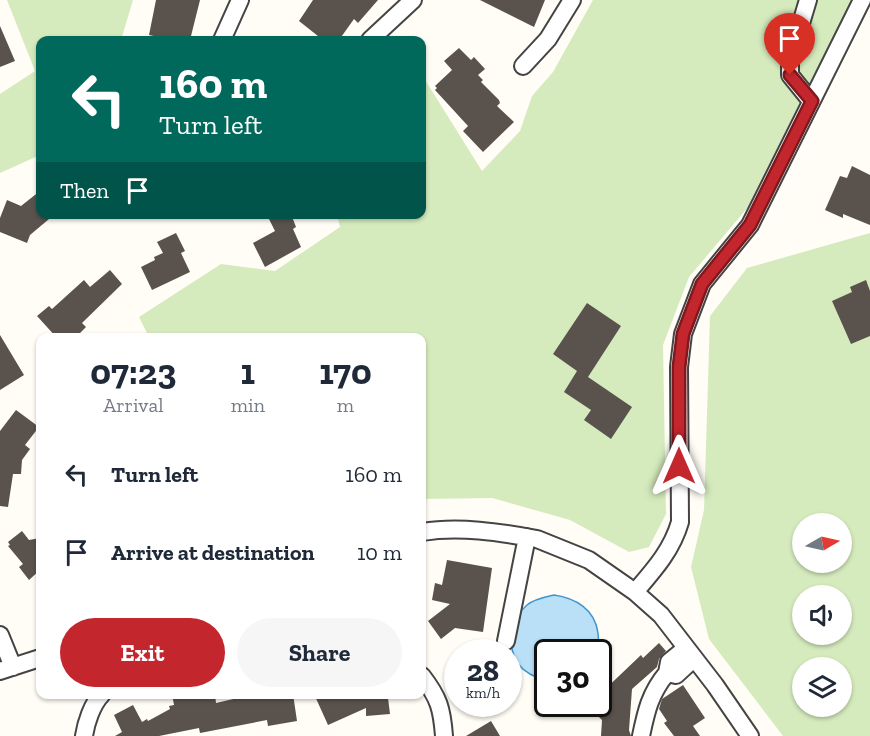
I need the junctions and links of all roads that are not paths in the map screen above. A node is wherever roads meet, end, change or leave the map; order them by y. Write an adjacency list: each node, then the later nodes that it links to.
1 (240, 0): 6 (street)
2 (413, 0): 7 (street)
3 (572, 0): 8 (street)
4 (808, 0): 9 (street)
5 (862, 0): 9 (street)
6 (224, 36)
7 (374, 36)
8 (523, 66)
9 (812, 101): 12 (street)
10 (426, 532): 11 (street)
11 (527, 537): 12 (street); 14 (street)
12 (635, 592): 15 (street)
13 (0, 635): 17 (street)
14 (506, 639)
15 (691, 654): 22 (street); 23 (street)
16 (36, 659): 17 (street)
17 (7, 669)
18 (426, 682): 21 (street)
19 (98, 699): 20 (street)
20 (84, 736)
21 (444, 736)
22 (641, 736)
23 (750, 736)

